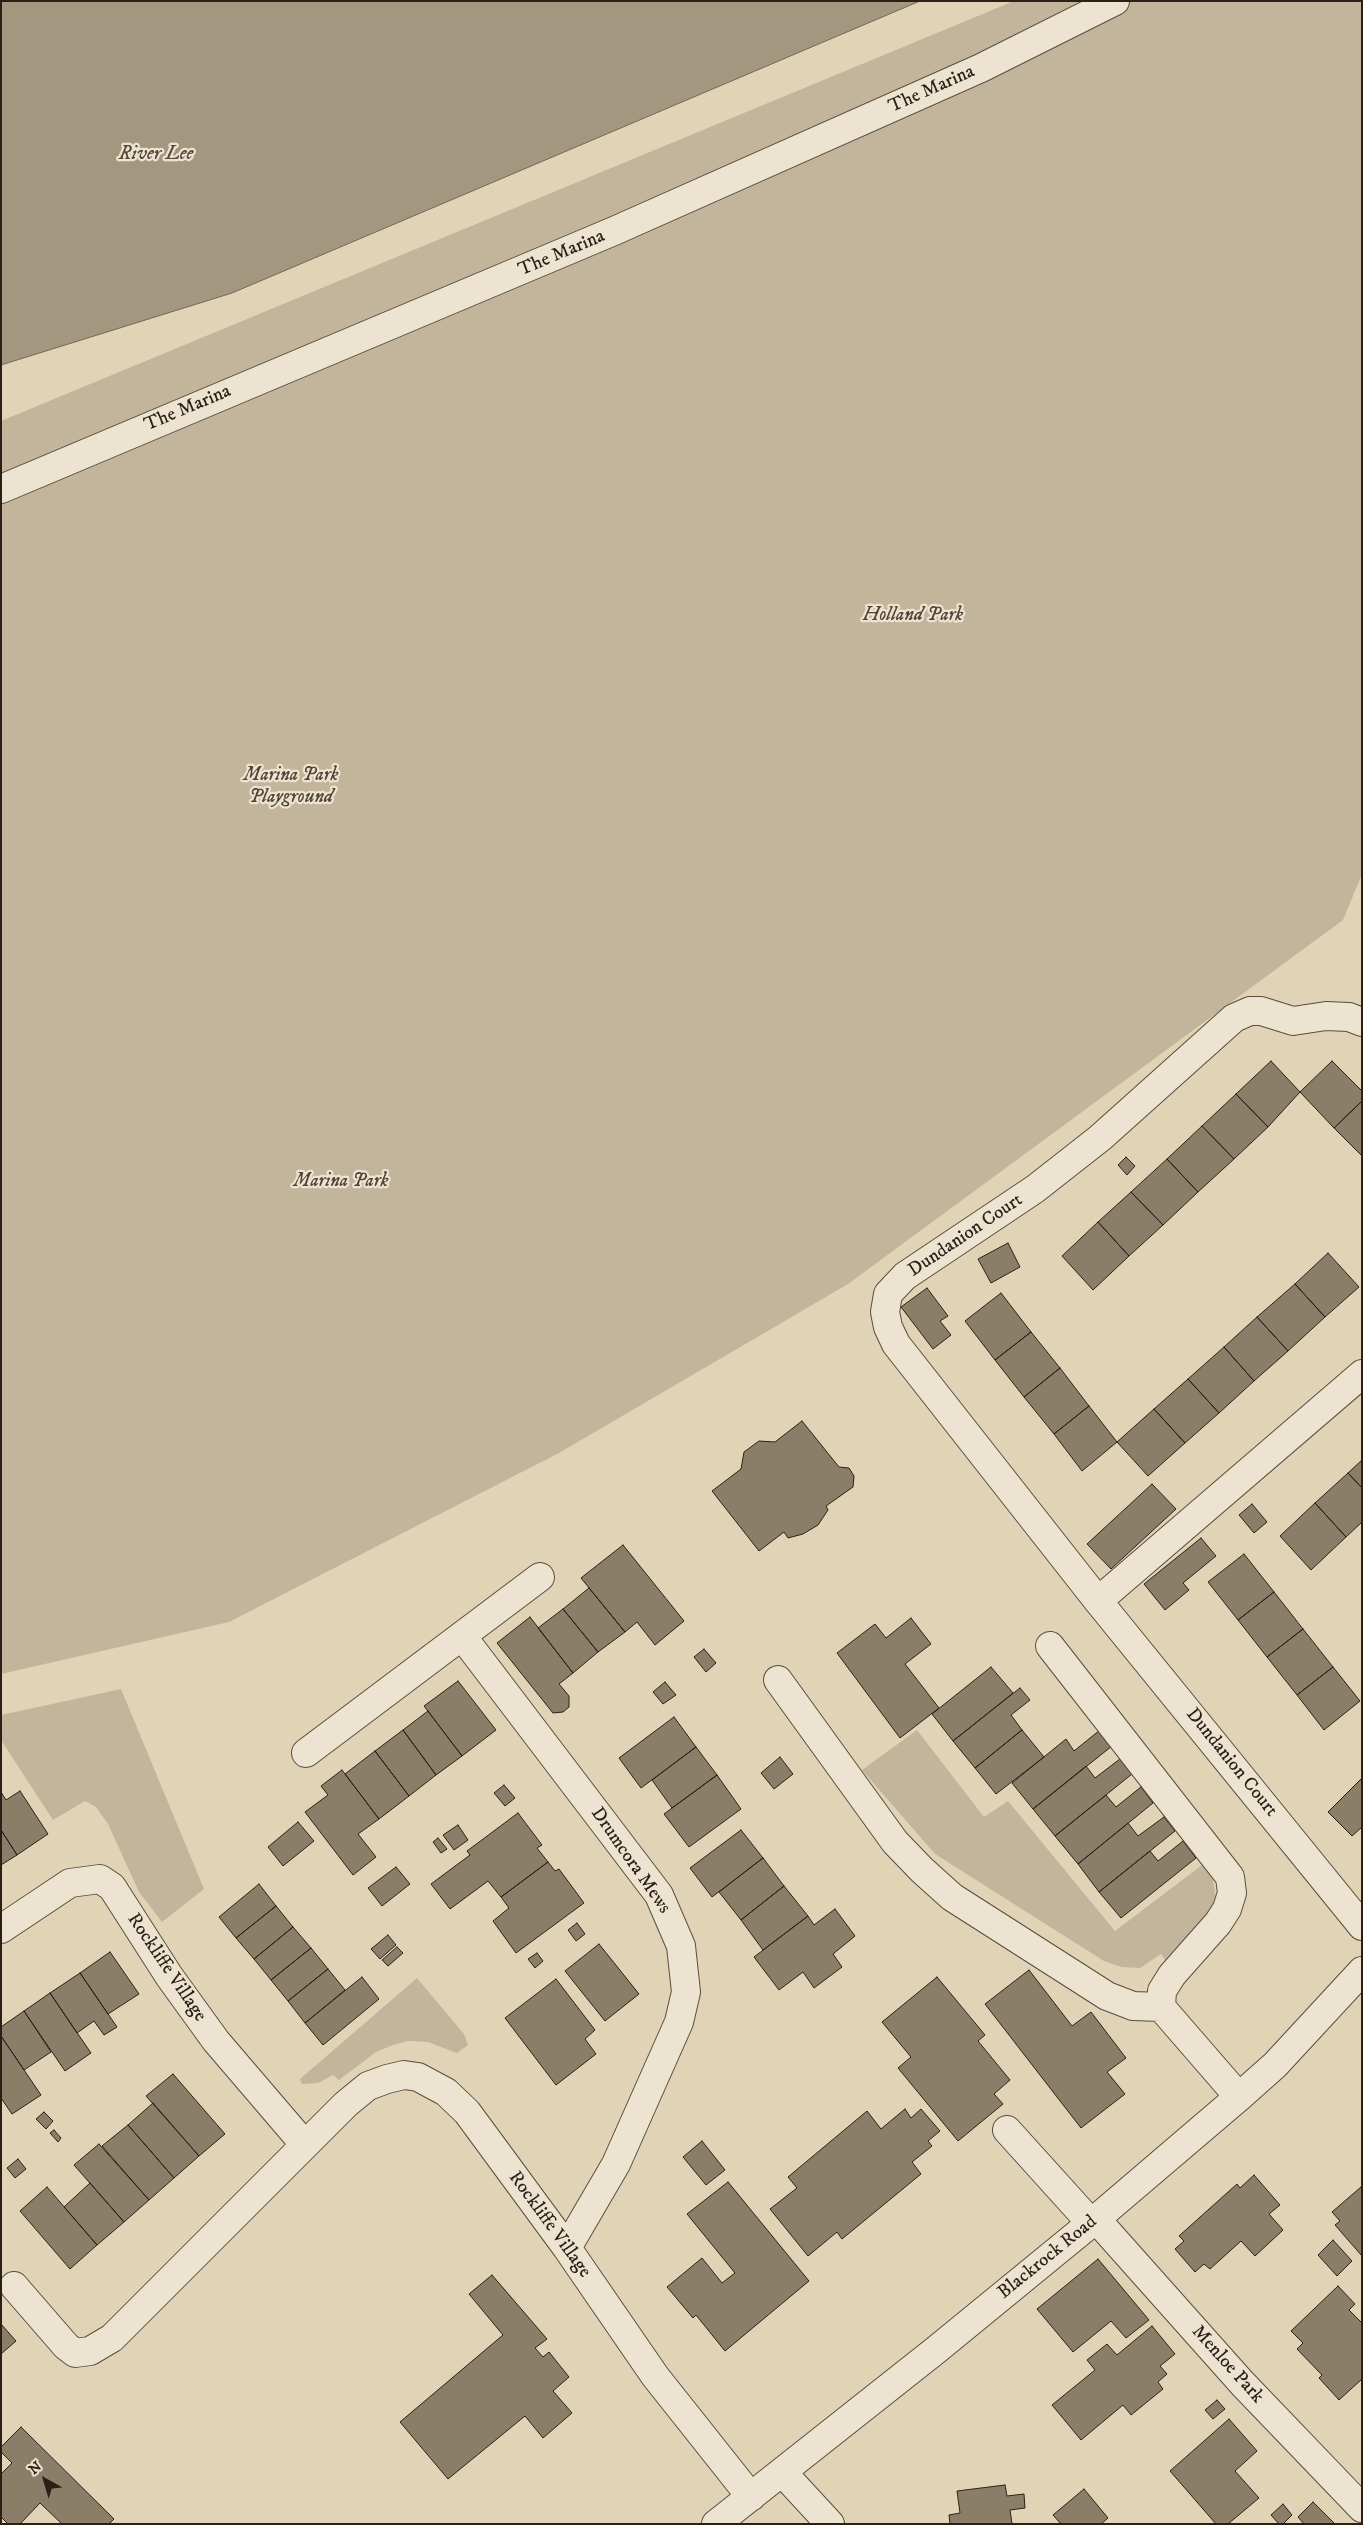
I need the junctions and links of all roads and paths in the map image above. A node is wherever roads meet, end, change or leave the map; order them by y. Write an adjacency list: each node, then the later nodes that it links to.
1 (1115, 1): 2 (street, The Marina)
2 (1, 489)
3 (1362, 1022): 6 (street, Dundanion Court)
4 (1362, 1374): 6 (street)
5 (540, 1577): 7 (street)
6 (1098, 1601): 11 (street, Dundanion Court)
7 (462, 1636): 10 (street); 19 (street, Drumcora Mews)
8 (1050, 1646): 14 (street)
9 (778, 1680): 14 (street)
10 (306, 1753)
11 (1362, 1926)
12 (1, 1929): 17 (street, Rockliffe Village)
13 (1362, 1971): 15 (street, Blackrock Road)
14 (1161, 2007): 15 (street)
15 (1239, 2097): 18 (street, Blackrock Road)
16 (1007, 2130): 18 (street, Menloe Park)
17 (304, 2146): 19 (street, Rockliffe Village); 20 (street, Rockliffe Village)
18 (1093, 2221): 21 (street, Blackrock Road); 23 (street, Menloe Park)
19 (567, 2248): 22 (street, Rockliffe Village)
20 (14, 2286)
21 (783, 2473): 22 (street, Blackrock Road); 25 (street)
22 (751, 2497): 24 (street, Blackrock Road)
23 (1362, 2508)
24 (716, 2524)
25 (830, 2524)

